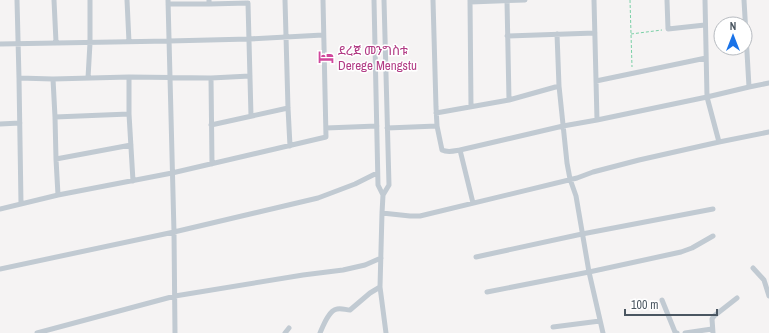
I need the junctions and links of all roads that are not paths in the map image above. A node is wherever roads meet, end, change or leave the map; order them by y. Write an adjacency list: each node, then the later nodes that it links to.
1 (17, 0): 32 (street)
2 (54, 0): 28 (street)
3 (90, 0): 30 (street)
4 (126, 0): 29 (street)
5 (285, 0): 25 (street)
6 (323, 0): 23 (street)
7 (374, 0): 57 (street)
8 (384, 0): 61 (street)
9 (433, 0): 49 (street)
10 (525, 0): 16 (street)
11 (594, 0): 21 (street)
12 (667, 0): 20 (street)
13 (704, 0): 20 (street)
14 (744, 0): 44 (street)
15 (470, 1): 16 (street); 47 (street)
16 (507, 1): 24 (street)
17 (168, 2): 18 (street); 27 (street)
18 (209, 2): 19 (street)
19 (248, 2): 26 (street)
20 (705, 25): 33 (street)
21 (594, 33): 22 (street); 41 (street)
22 (557, 34): 24 (street); 43 (street)
23 (323, 35): 25 (street); 60 (street)
24 (507, 36): 46 (street)
25 (286, 37): 26 (street); 48 (street)
26 (249, 39): 27 (street); 34 (street)
27 (169, 41): 29 (street); 38 (street)
28 (56, 42): 30 (street); 32 (street)
29 (129, 42): 30 (street)
30 (90, 43): 37 (street)
31 (0, 44): 32 (street)
32 (18, 44): 36 (street)
33 (706, 58): 41 (street); 45 (street)
34 (250, 76): 39 (street); 51 (street)
35 (129, 77): 37 (street); 38 (street); 50 (street)
36 (19, 78): 40 (street); 54 (street)
37 (88, 78): 40 (street)
38 (170, 78): 39 (street); 69 (street)
39 (211, 78): 56 (street)
40 (53, 79): 52 (street)
41 (596, 81): 53 (street)
42 (769, 84): 44 (street)
43 (559, 86): 46 (street); 59 (street)
44 (748, 87): 45 (street)
45 (707, 97): 53 (street); 63 (street)
46 (509, 100): 47 (street)
47 (470, 107): 49 (street)
48 (288, 108): 51 (street); 65 (street)
49 (436, 113): 58 (street)
50 (129, 114): 52 (street); 64 (street)
51 (251, 116): 56 (street)
52 (55, 117): 67 (street)
53 (597, 120): 59 (street)
54 (20, 123): 55 (street); 76 (street)
55 (0, 124)
56 (211, 126): 68 (street)
57 (376, 126): 60 (street); 70 (street)
58 (438, 126): 61 (street); 66 (street)
59 (563, 126): 66 (street); 71 (street)
60 (326, 128): 65 (street)
61 (387, 128): 74 (street)
62 (769, 132): 63 (street)
63 (719, 142): 71 (street)
64 (131, 145): 67 (street); 72 (street)
65 (290, 146): 68 (street)
66 (460, 150): 75 (street)
67 (56, 159): 73 (street)
68 (212, 164): 69 (street)
69 (172, 173): 72 (street); 80 (street)
70 (377, 173): 74 (street); 80 (street)
71 (570, 179): 75 (street); 81 (street)
72 (133, 181): 73 (street)
73 (58, 195): 76 (street)
74 (383, 196): 79 (street)
75 (473, 203): 79 (street)
76 (21, 204): 77 (street)
77 (0, 208)
78 (713, 209): 81 (street)
79 (382, 213): 84 (street)
80 (174, 232): 86 (street); 90 (street)
81 (582, 234): 83 (street); 87 (street)
82 (713, 236): 87 (street)
83 (476, 257)
84 (381, 258): 88 (street); 90 (street)
85 (753, 268): 91 (street)
86 (0, 269)
87 (589, 272): 89 (street); 94 (street)
88 (380, 287): 101 (street); 102 (street)
89 (487, 292)
90 (175, 296): 98 (street); 99 (street)
91 (769, 296)
92 (737, 298): 97 (street)
93 (662, 300): 104 (street)
94 (600, 321): 95 (street); 103 (street)
95 (553, 327)
96 (289, 328): 100 (street)
97 (713, 331): 105 (street)
98 (37, 333)
99 (175, 333)
100 (285, 333)
101 (320, 333)
102 (386, 333)
103 (603, 333)
104 (677, 333)
105 (685, 333)

